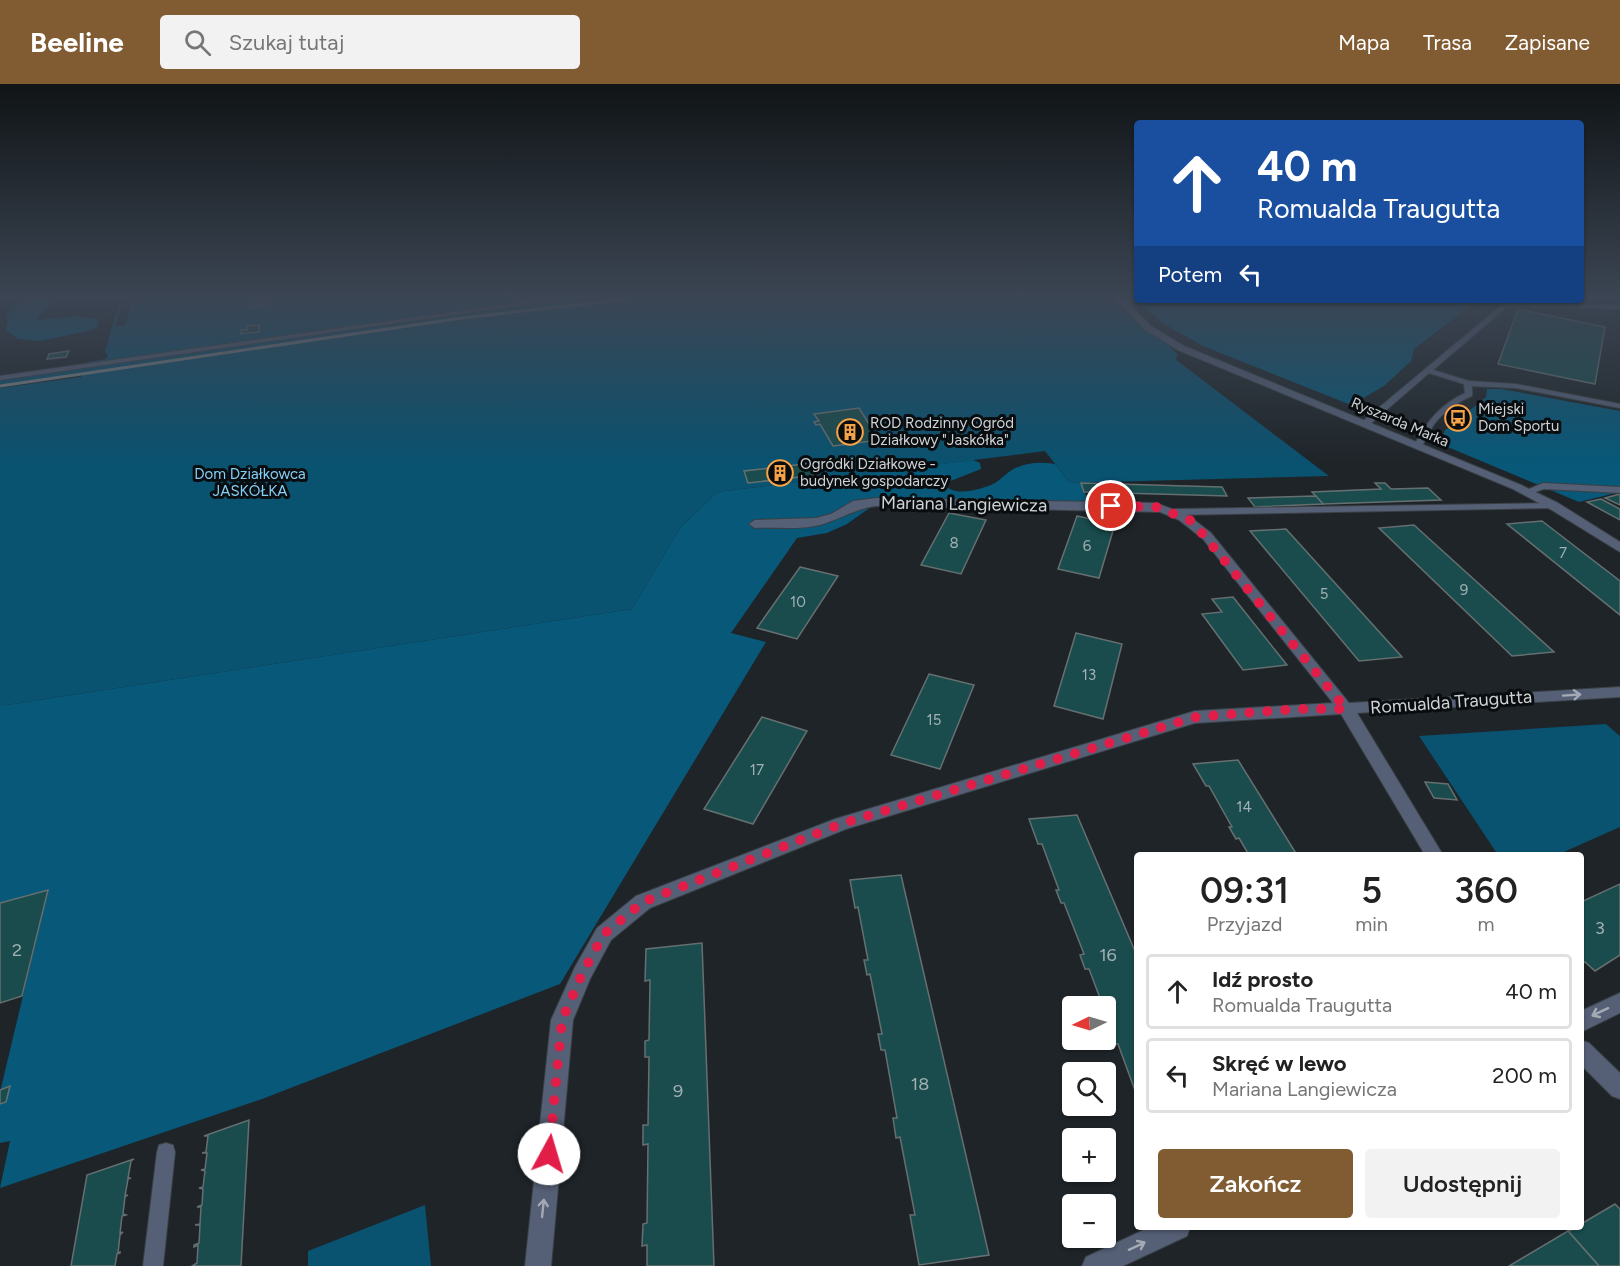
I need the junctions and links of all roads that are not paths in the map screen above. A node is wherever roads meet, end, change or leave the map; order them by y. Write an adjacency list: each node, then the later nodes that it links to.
1 (169, 354): 5 (lane)
2 (1198, 354): 8 (street, Ryszarda Marka)
3 (1448, 354): 4 (lane)
4 (1430, 370): 6 (lane); 8 (lane)
5 (0, 378)
6 (1468, 382): 7 (lane); 9 (lane)
7 (1620, 406)
8 (1366, 423): 9 (street, Ryszarda Marka)
9 (1418, 446): 11 (street, Ryszarda Marka)
10 (1620, 490): 11 (lane)
11 (1527, 492): 12 (street, Ryszarda Marka)
12 (1554, 506): 13 (lane); 15 (street, Ryszarda Marka)
13 (1175, 512): 14 (street, Mariana Langiewicza); 17 (street, Mariana Langiewicza)
14 (755, 524)
15 (1620, 548)
16 (1620, 692): 17 (street, Romualda Traugutta, one-way to 16)
17 (1346, 709): 18 (street, Mariana Langiewicza); 26 (street, Romualda Traugutta, one-way to 17)
18 (1432, 852)
19 (1620, 1003): 20 (street, one-way to 20)
20 (1584, 1021)
21 (1584, 1053): 22 (street)
22 (1620, 1088)
23 (166, 1152): 25 (lane)
24 (1172, 1230): 27 (street, one-way to 24)
25 (153, 1266)
26 (538, 1266)
27 (1095, 1266)

